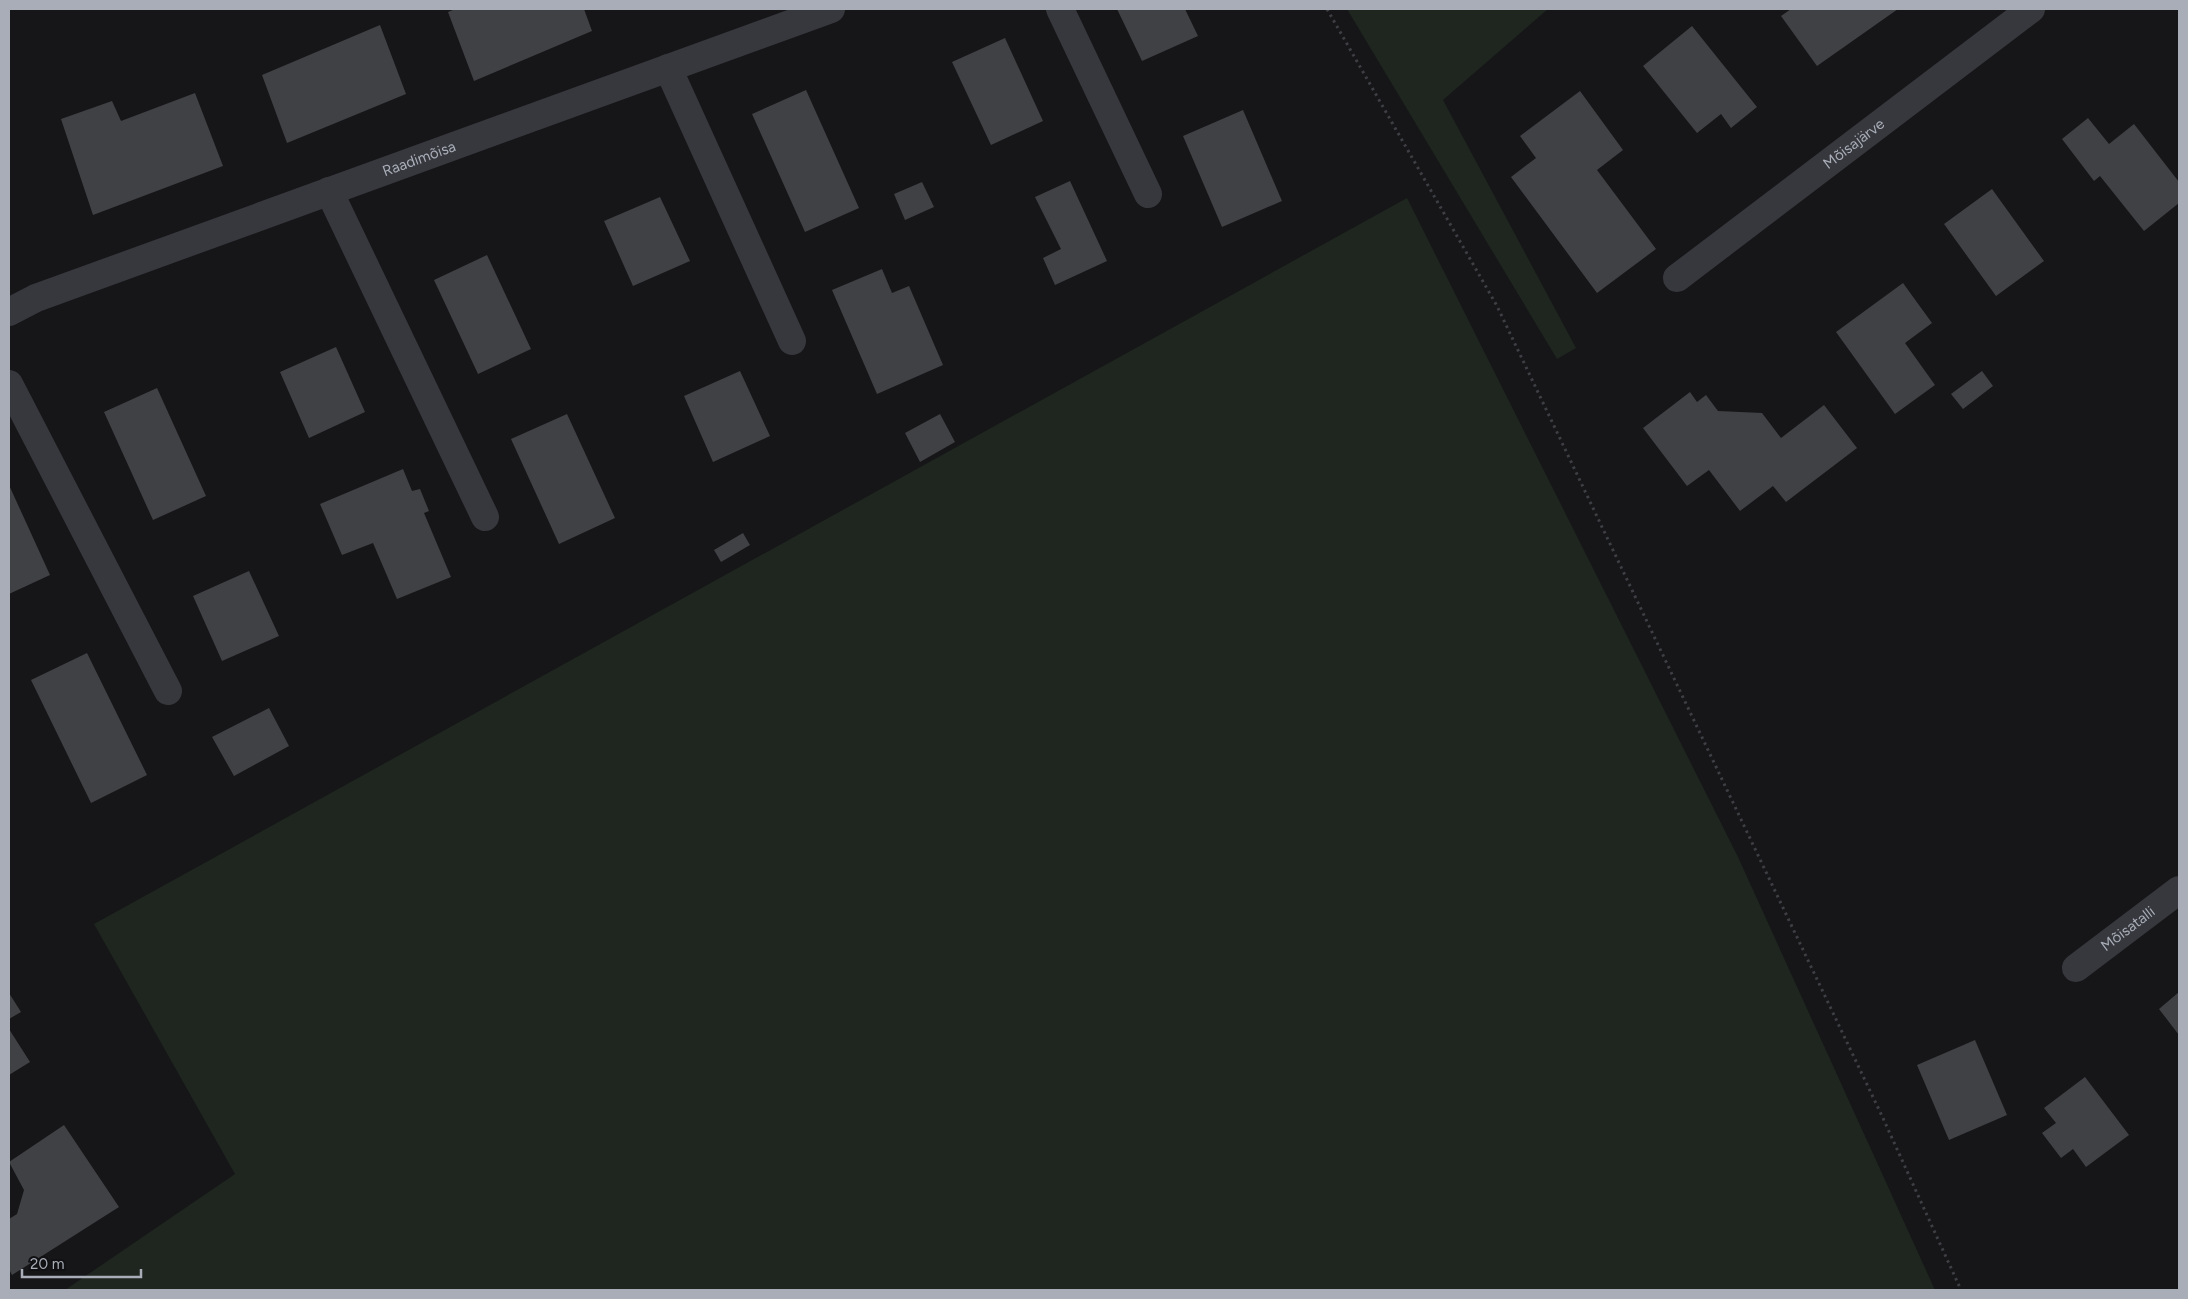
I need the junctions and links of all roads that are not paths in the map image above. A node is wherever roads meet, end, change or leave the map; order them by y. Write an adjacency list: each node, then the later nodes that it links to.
1 (831, 9): 4 (street, Raadimõisa)
2 (1060, 9): 6 (street)
3 (2031, 9): 7 (street, Mõisajärve)
4 (668, 68): 5 (street, Raadimõisa); 9 (street)
5 (329, 191): 8 (street, Raadimõisa); 11 (street)
6 (1148, 194)
7 (1677, 278)
8 (9, 312)
9 (792, 341)
10 (9, 384): 12 (street)
11 (486, 517)
12 (168, 691)
13 (2179, 890): 14 (street, Mõisatalli)
14 (2076, 968)

